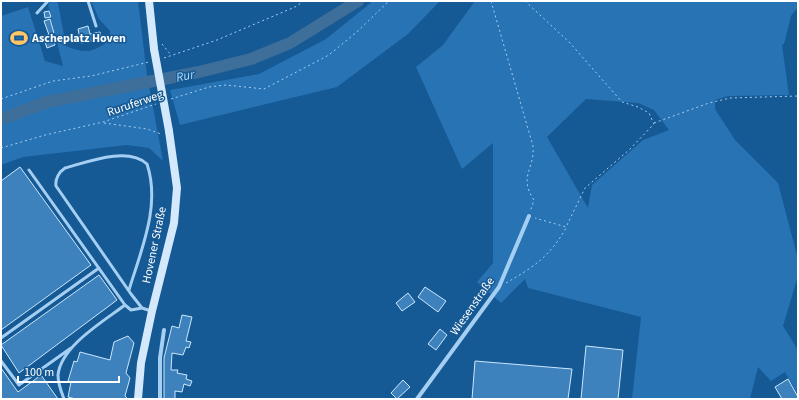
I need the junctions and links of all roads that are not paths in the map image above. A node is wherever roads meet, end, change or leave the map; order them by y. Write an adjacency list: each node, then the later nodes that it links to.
1 (48, 1): 4 (lane)
2 (88, 1): 5 (lane)
3 (149, 1): 12 (main road, Hovener Straße, bridge)
4 (37, 13)
5 (96, 26)
6 (29, 170): 8 (lane)
7 (529, 216): 20 (street, Wiesenstraße)
8 (99, 268): 10 (lane); 14 (lane)
9 (129, 290): 9 (lane); 11 (lane)
10 (125, 305): 11 (lane); 15 (lane)
11 (142, 308): 12 (lane)
12 (152, 311): 18 (main road, Hovener Straße)
13 (164, 330): 19 (street)
14 (1, 338)
15 (73, 346): 16 (lane); 17 (lane)
16 (1, 360)
17 (64, 399)
18 (138, 399)
19 (160, 399)
20 (417, 399)

